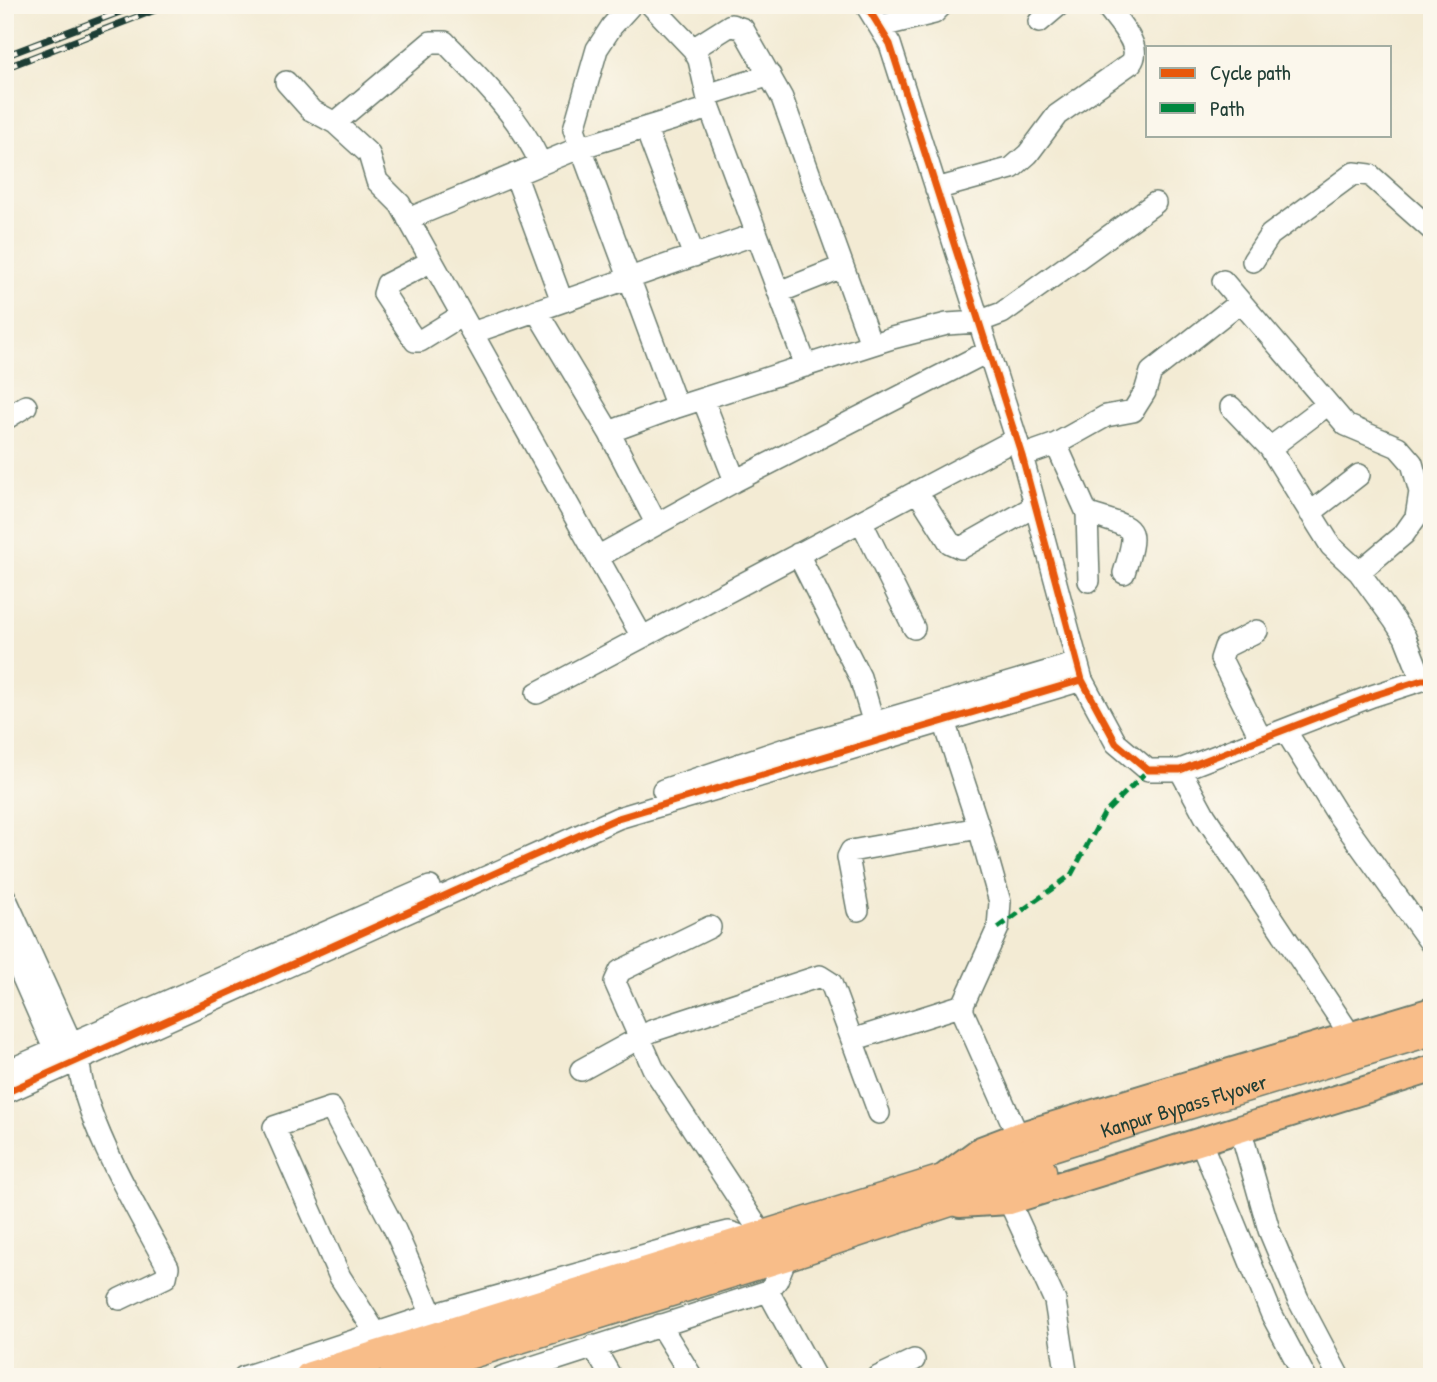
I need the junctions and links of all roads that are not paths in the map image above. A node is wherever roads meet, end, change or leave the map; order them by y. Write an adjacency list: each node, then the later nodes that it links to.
1 (631, 5): 15 (street)
2 (651, 5): 9 (street)
3 (866, 5): 8 (street)
4 (942, 5): 8 (street)
5 (1059, 5): 7 (street)
6 (1106, 5): 18 (street)
7 (1039, 22)
8 (881, 26): 18 (street)
9 (693, 49): 10 (street); 12 (street)
10 (770, 75): 12 (street); 26 (street)
11 (286, 82): 13 (street)
12 (709, 101): 14 (street); 22 (street)
13 (335, 123): 16 (street); 20 (street)
14 (646, 128): 15 (street); 23 (street)
15 (579, 148): 16 (street); 27 (street)
16 (540, 163): 17 (street)
17 (515, 174): 20 (street); 30 (street)
18 (936, 189): 33 (street)
19 (1155, 203): 33 (street)
20 (408, 219): 24 (street)
21 (1432, 230): 25 (street)
22 (756, 234): 23 (street); 29 (street)
23 (694, 256): 27 (street)
24 (432, 261): 34 (street); 34 (street)
25 (1253, 261)
26 (842, 267): 29 (street); 35 (street)
27 (631, 279): 30 (street); 41 (street)
28 (1223, 281): 31 (street)
29 (779, 292): 37 (street)
30 (562, 301): 32 (street)
31 (1240, 302): 39 (street); 45 (street)
32 (536, 310): 34 (street); 44 (street)
33 (978, 322): 35 (street); 36 (street)
34 (467, 324): 57 (street)
35 (871, 344): 37 (street)
36 (986, 352): 46 (street); 49 (street)
37 (807, 366): 38 (street)
38 (703, 398): 41 (street); 49 (street)
39 (1327, 405): 47 (street); 58 (street)
40 (26, 406): 43 (street)
41 (677, 407): 44 (street)
42 (1231, 407): 47 (street)
43 (5, 419)
44 (609, 432): 55 (street)
45 (1056, 443): 46 (street); 52 (street)
46 (1019, 447): 50 (street); 51 (street)
47 (1270, 448): 53 (street)
48 (1359, 475): 53 (street)
49 (736, 481): 55 (street)
50 (917, 491): 51 (street); 54 (street)
51 (1035, 506): 64 (street)
52 (1087, 513): 59 (street); 60 (street)
53 (1310, 513): 58 (street)
54 (861, 521): 56 (street); 61 (street)
55 (656, 523): 57 (street)
56 (798, 554): 63 (street); 68 (street)
57 (599, 556): 63 (street)
58 (1359, 572): 65 (street)
59 (1124, 573)
60 (1089, 581)
61 (915, 628)
62 (1257, 631): 70 (street)
63 (641, 635): 66 (street)
64 (1079, 672): 67 (street); 71 (street)
65 (1427, 680): 69 (street)
66 (537, 693)
67 (942, 714): 68 (street); 72 (street); 85 (street)
68 (874, 724): 85 (street)
69 (1285, 730): 70 (street); 77 (street)
70 (1261, 739): 71 (street)
71 (1180, 770): 81 (street)
72 (979, 828): 74 (street); 78 (street)
73 (5, 897): 85 (street)
74 (858, 910)
75 (710, 927): 82 (street)
76 (5, 937): 85 (street)
77 (1432, 945)
78 (963, 1005): 83 (street); 93 (street)
79 (1432, 1011): 81 (main road)
80 (1432, 1030): 91 (highway, Kanpur Bypass Flyover)
81 (1351, 1036): 93 (main road)
82 (638, 1037): 83 (street); 87 (street); 99 (street)
83 (852, 1040): 90 (street)
84 (1432, 1049): 91 (highway, Kanpur Bypass Flyover)
85 (66, 1055): 88 (street); 89 (street); 102 (street)
86 (1432, 1069): 92 (main road)
87 (581, 1070)
88 (5, 1072)
89 (5, 1093)
90 (878, 1114)
91 (1150, 1125): 97 (highway, Kanpur Bypass Flyover)
92 (1240, 1128): 94 (main road); 95 (street)
93 (1018, 1136): 97 (main road)
94 (1200, 1140): 96 (street); 98 (main road)
95 (1251, 1167): 96 (street); 118 (street)
96 (1217, 1181): 117 (street)
97 (938, 1194): 98 (main road); 99 (highway); 100 (highway)
98 (1009, 1202): 109 (street)
99 (758, 1238): 103 (street); 108 (highway)
100 (787, 1255): 101 (street); 108 (highway)
101 (768, 1291): 104 (street); 115 (street)
102 (120, 1299)
103 (432, 1315): 105 (street); 105 (street)
104 (660, 1325): 106 (street); 114 (street)
105 (377, 1335): 110 (street)
106 (593, 1346): 112 (street); 113 (street)
107 (914, 1360): 116 (street)
108 (410, 1363): 111 (highway)
109 (1063, 1375)
110 (244, 1377)
111 (310, 1377)
112 (502, 1377)
113 (611, 1377)
114 (692, 1377)
115 (815, 1377)
116 (878, 1377)
117 (1305, 1377)
118 (1339, 1377)

